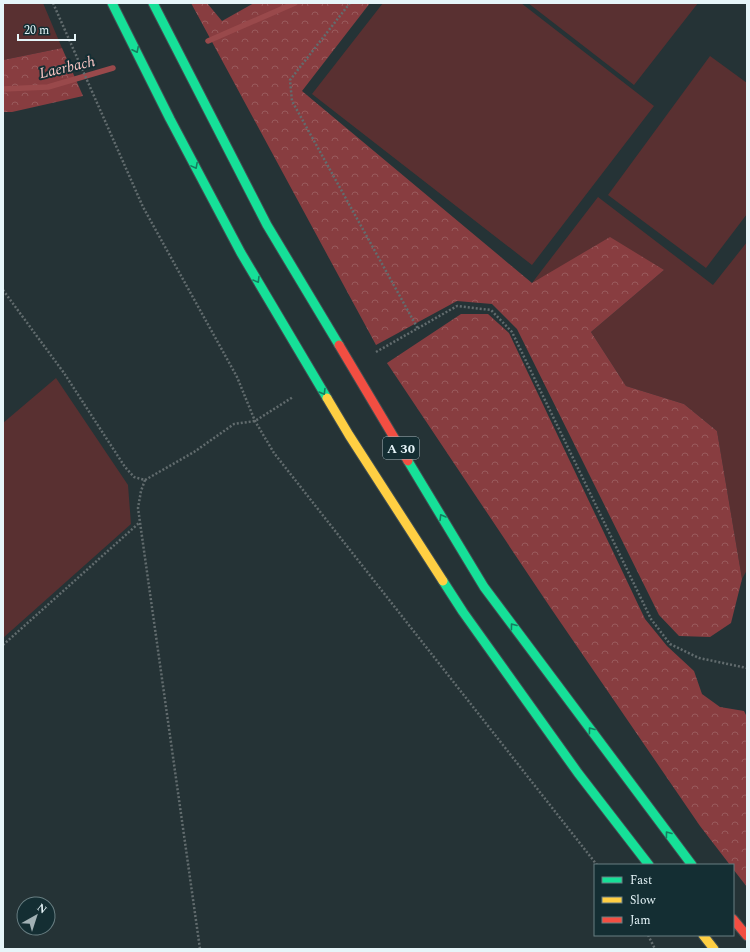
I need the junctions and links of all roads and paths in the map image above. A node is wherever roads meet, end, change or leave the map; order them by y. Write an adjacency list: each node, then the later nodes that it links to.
1 (53, 3): 9 (path)
2 (112, 3): 15 (highway, A 30, one-way to 15)
3 (153, 3): 16 (highway, A 30, one-way to 3)
4 (350, 3): 6 (path)
5 (3, 290): 10 (path)
6 (418, 329): 7 (path); 13 (path)
7 (376, 352)
8 (293, 397): 9 (path)
9 (255, 421): 10 (path); 14 (path)
10 (145, 480): 11 (path)
11 (140, 523): 12 (path); 21 (path)
12 (3, 645)
13 (747, 668)
14 (596, 864)
15 (648, 864)
16 (691, 864)
17 (734, 920): 20 (highway)
18 (648, 936): 22 (path)
19 (704, 936): 23 (highway)
20 (747, 936)
21 (200, 949)
22 (655, 949)
23 (714, 949)

